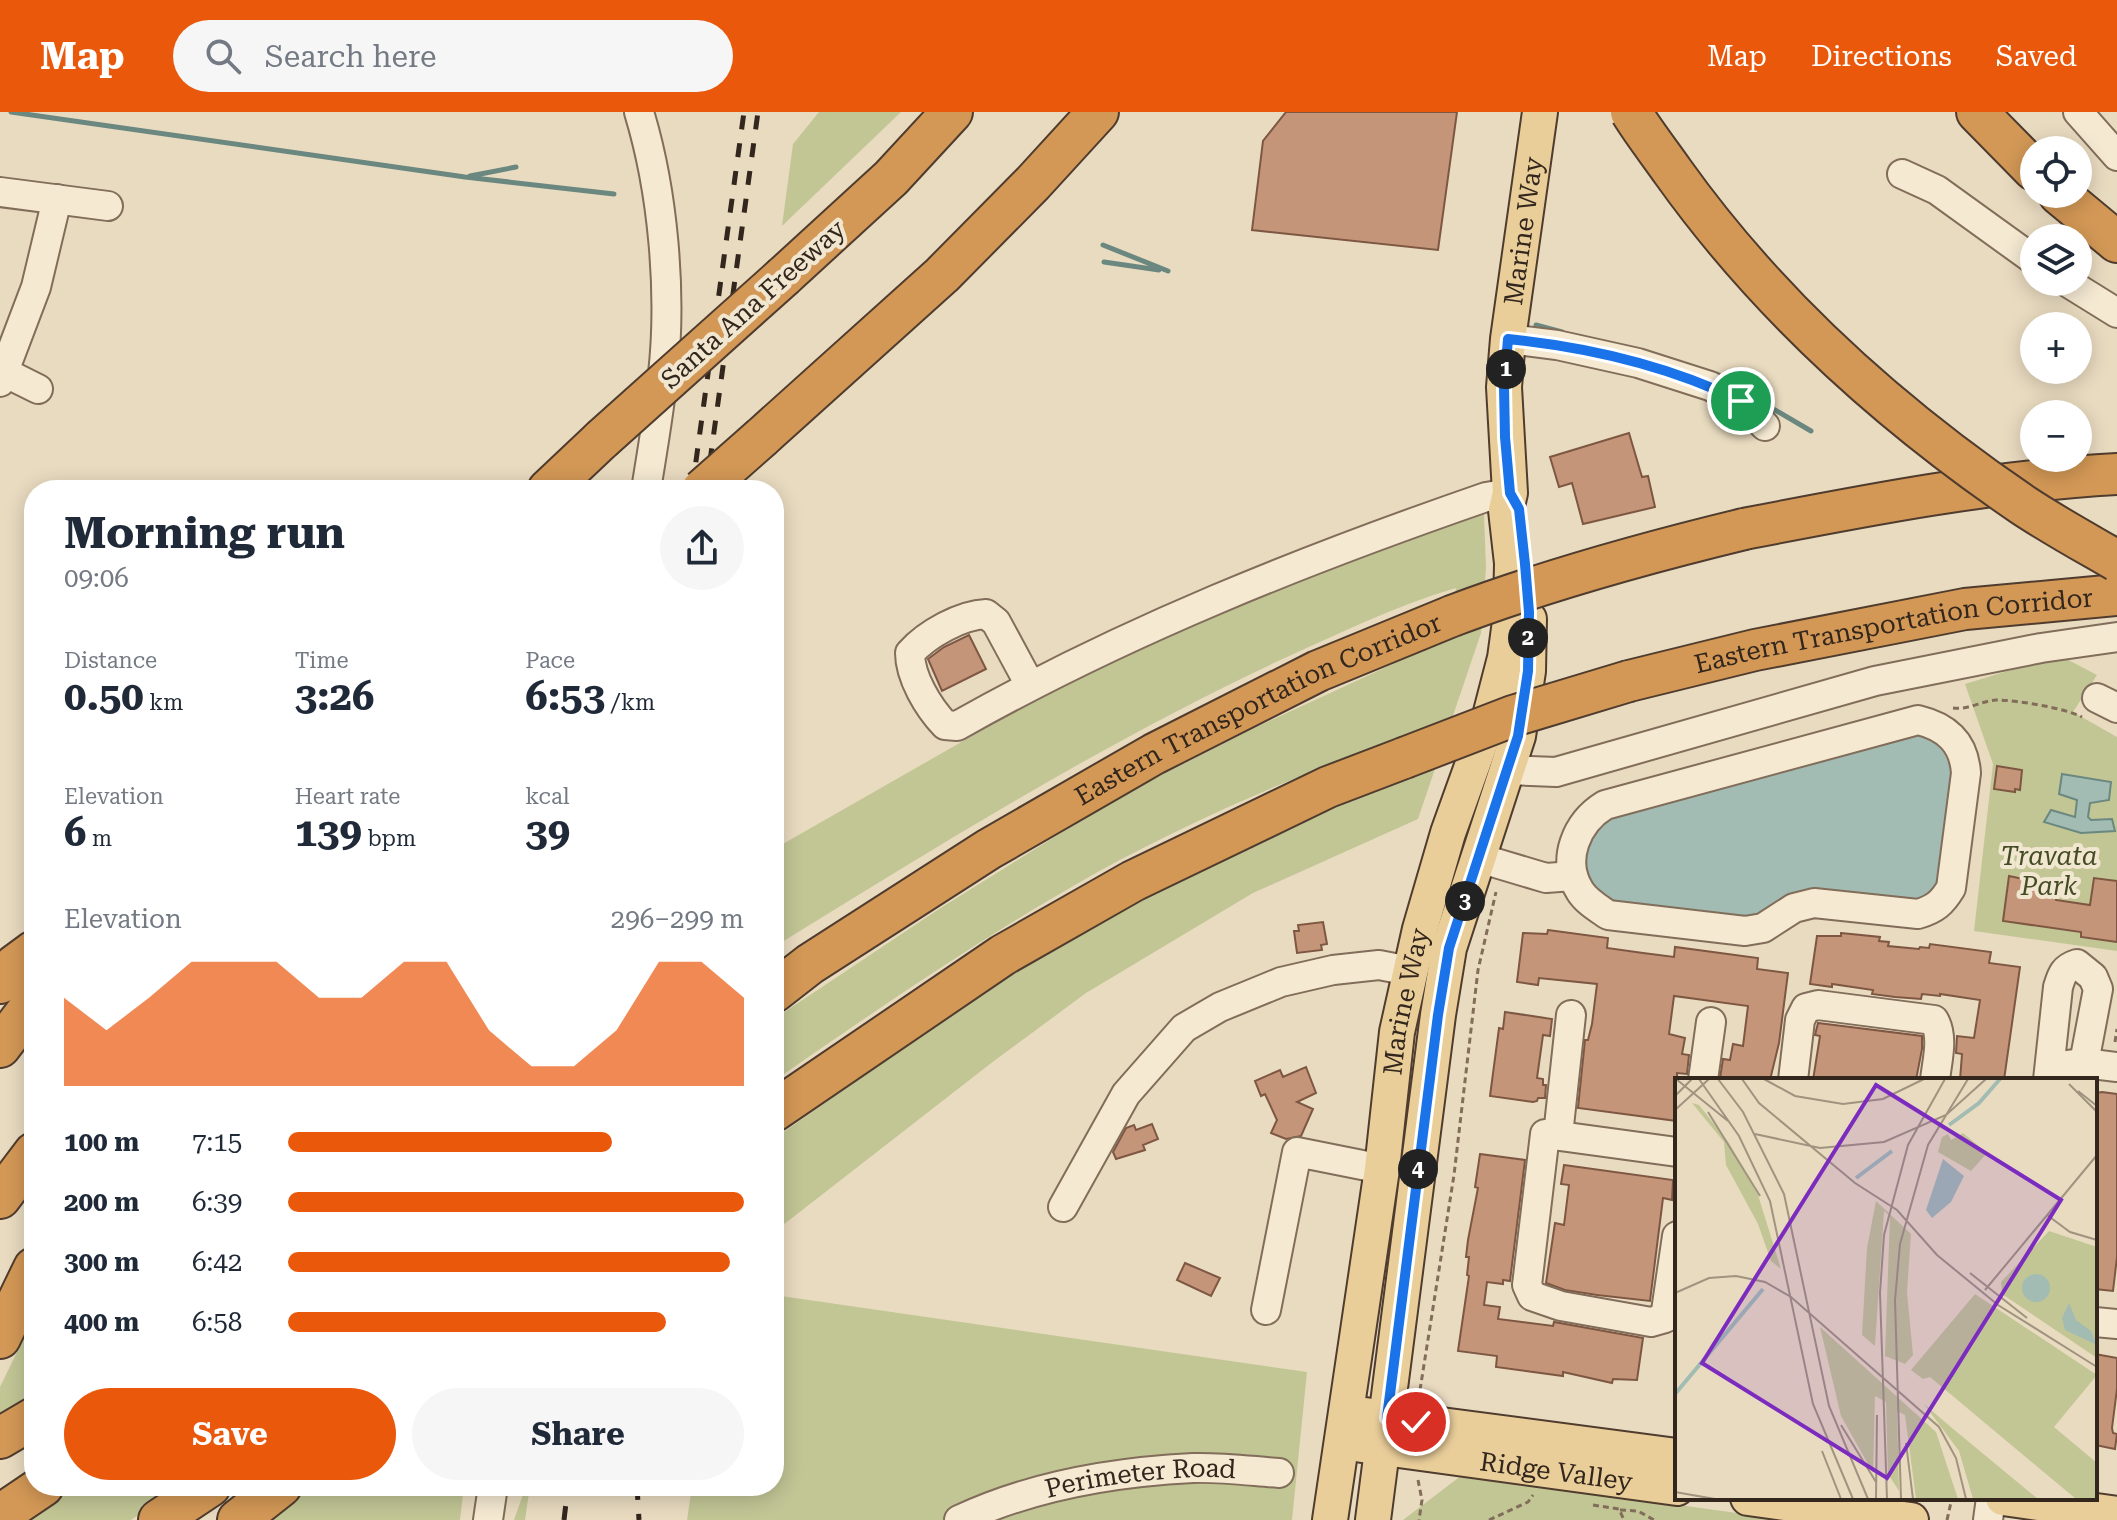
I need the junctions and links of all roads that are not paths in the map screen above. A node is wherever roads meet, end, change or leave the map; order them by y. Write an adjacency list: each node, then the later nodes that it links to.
1 (639, 112): 27 (street)
2 (918, 112): 16 (highway)
3 (952, 112): 16 (highway, Santa Ana Freeway)
4 (1098, 112): 28 (highway, bridge)
5 (1540, 112): 21 (main road, Marine Way)
6 (1631, 112): 30 (highway, bridge)
7 (1977, 112): 9 (highway)
8 (2078, 112): 10 (street)
9 (2020, 156)
10 (2117, 156)
11 (1902, 174): 18 (street)
12 (0, 192): 13 (street)
13 (57, 199): 14 (street); 22 (street)
14 (108, 206)
15 (2076, 208): 17 (highway)
16 (832, 232): 26 (highway, Santa Ana Freeway, bridge)
17 (2117, 242)
18 (2020, 250)
19 (2090, 296): 20 (street)
20 (2117, 313)
21 (1508, 339): 24 (street); 29 (main road, Marine Way)
22 (2, 375): 23 (street)
23 (38, 389)
24 (1765, 426)
25 (2117, 474): 38 (highway, Eastern Transportation Corridor, bridge)
26 (559, 480)
27 (648, 480)
28 (713, 480)
29 (1510, 493): 33 (street); 34 (main road, Marine Way); 39 (main road, Marine Way)
30 (2117, 561)
31 (2117, 595): 52 (highway, Eastern Transportation Corridor, bridge)
32 (2114, 651): 34 (street)
33 (1030, 685)
34 (1508, 770): 35 (main road, Marine Way)
35 (1491, 862): 36 (street); 67 (main road, Marine Way)
36 (1573, 876): 36 (street)
37 (24, 958): 40 (highway)
38 (792, 970)
39 (1410, 971): 56 (main road, Marine Way); 58 (street)
40 (0, 983)
41 (24, 1015): 44 (highway)
42 (1571, 1015): 53 (street)
43 (1711, 1022): 47 (street)
44 (0, 1047)
45 (2084, 1063): 46 (street); 50 (street); 51 (street)
46 (2117, 1067)
47 (1703, 1078)
48 (1793, 1078): 49 (street)
49 (1935, 1078)
50 (2048, 1078)
51 (2049, 1078)
52 (784, 1104)
53 (1552, 1134): 54 (street); 59 (street)
54 (1675, 1152)
55 (24, 1166): 57 (highway)
56 (1382, 1169): 61 (street); 66 (main road, Marine Way)
57 (0, 1198)
58 (1063, 1207)
59 (1675, 1250)
60 (24, 1289): 64 (highway)
61 (1266, 1310)
62 (2097, 1322): 63 (street)
63 (2117, 1324)
64 (0, 1338)
65 (24, 1424): 68 (highway)
66 (1344, 1426): 67 (main road, Ridge Valley); 85 (main road, Marine Way)
67 (1384, 1433): 69 (main road, Ridge Valley); 71 (main road, Ridge Valley); 86 (main road, Marine Way)
68 (0, 1438)
69 (1675, 1456)
70 (1279, 1473): 84 (street, Perimeter Road)
71 (1675, 1488)
72 (28, 1496): 79 (highway)
73 (195, 1496): 81 (highway)
74 (268, 1496): 82 (highway)
75 (492, 1496): 83 (street)
76 (1763, 1500): 87 (main road)
77 (1991, 1500): 88 (street)
78 (2017, 1500): 80 (main road)
79 (3, 1513)
80 (2117, 1514)
81 (159, 1520)
82 (238, 1520)
83 (488, 1520)
84 (959, 1520)
85 (1330, 1520)
86 (1373, 1520)
87 (1911, 1520)
88 (1988, 1520)

